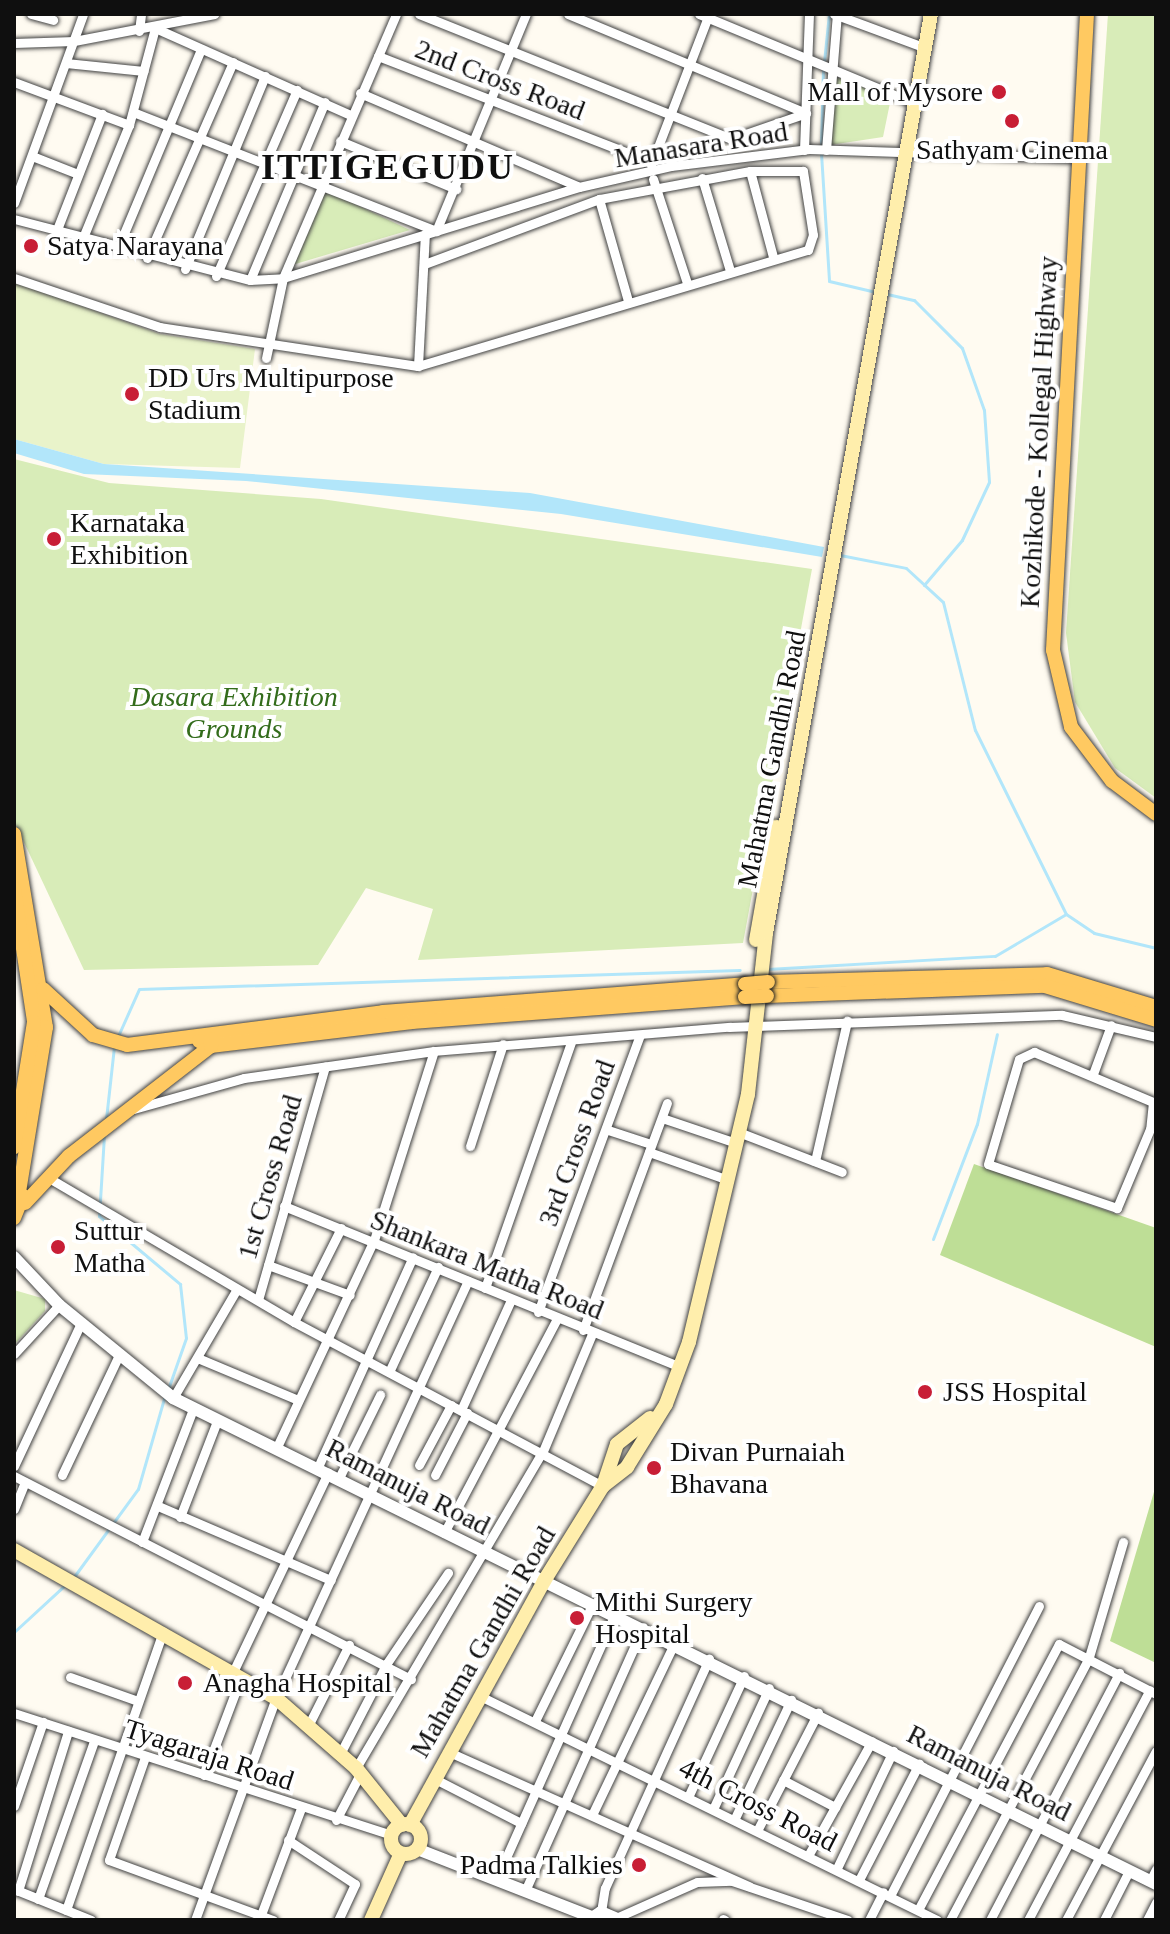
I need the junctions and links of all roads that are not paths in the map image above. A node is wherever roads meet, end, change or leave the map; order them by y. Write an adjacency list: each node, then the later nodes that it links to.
1 (31, 14): 16 (street)
2 (83, 14): 19 (street)
3 (141, 14): 18 (street)
4 (214, 14): 15 (street)
5 (396, 14): 24 (street)
6 (419, 14): 23 (street)
7 (526, 14): 23 (street)
8 (568, 14): 26 (street)
9 (809, 14): 28 (street)
10 (836, 14): 21 (street); 30 (street)
11 (923, 14): 21 (main road, Mahatma Gandhi Road)
12 (931, 14): 49 (main road, Mahatma Gandhi Road)
13 (1087, 14): 54 (main road, Kozhikode - Kollegal Highway)
14 (705, 15): 26 (street); 28 (street)
15 (180, 18): 17 (street)
16 (53, 20)
17 (155, 28): 18 (street); 22 (street); 29 (street)
18 (139, 31): 19 (street)
19 (74, 41): 20 (street); 27 (street)
20 (14, 43)
21 (918, 45): 36 (main road, Mahatma Gandhi Road)
22 (201, 49): 25 (street); 45 (street)
23 (512, 53): 38 (street); 43 (street)
24 (378, 56): 34 (street); 38 (street, 2nd Cross Road)
25 (233, 62): 31 (street); 46 (street)
26 (690, 62): 40 (street); 43 (street)
27 (66, 63): 29 (street); 35 (street)
28 (813, 64): 30 (street); 40 (street)
29 (144, 71): 39 (street)
30 (830, 72): 36 (street); 52 (street)
31 (265, 76): 33 (street); 50 (street)
32 (14, 82): 35 (street)
33 (297, 90): 37 (street); 55 (street)
34 (360, 93): 42 (street); 48 (street)
35 (54, 96): 41 (street); 53 (street)
36 (907, 100): 49 (main road, Mahatma Gandhi Road)
37 (325, 102): 42 (street); 59 (street)
38 (492, 102): 48 (street); 56 (street, 2nd Cross Road)
39 (133, 112): 44 (street); 45 (street)
40 (806, 113): 43 (street); 51 (street)
41 (102, 114): 44 (street); 58 (street)
42 (350, 115): 47 (street)
43 (670, 116): 56 (street)
44 (129, 125): 71 (street)
45 (169, 125): 46 (street); 72 (street)
46 (198, 137): 50 (street); 74 (street)
47 (340, 141): 62 (street); 64 (street)
48 (475, 147): 63 (street); 64 (street)
49 (902, 149): 52 (street, Manasara Road); 54 (street, Manasara Road); 96 (main road, Mahatma Gandhi Road)
50 (235, 150): 55 (street); 76 (street)
51 (806, 150): 52 (street, Manasara Road); 56 (street, Manasara Road)
52 (826, 150)
53 (32, 156): 58 (street); 66 (street)
54 (1080, 158): 87 (main road, Kozhikode - Kollegal Highway)
55 (264, 162): 59 (street); 78 (street)
56 (651, 166): 61 (street); 63 (street, Manasara Road)
57 (750, 171): 60 (street); 73 (street); 73 (street)
58 (78, 174): 69 (street)
59 (293, 174): 62 (street); 81 (street)
60 (702, 178): 61 (street); 77 (street)
61 (655, 184): 65 (street); 82 (street)
62 (321, 185): 68 (street); 80 (street)
63 (579, 187): 68 (street, Manasara Road)
64 (456, 189): 68 (street)
65 (599, 199): 75 (street); 83 (street)
66 (14, 203)
67 (14, 219): 69 (street, Manasara Road)
68 (436, 231): 70 (street, Manasara Road)
69 (56, 232): 71 (street, Manasara Road)
70 (425, 234): 75 (street); 80 (street, Manasara Road)
71 (82, 240): 72 (street, Manasara Road)
72 (117, 250): 74 (street, Manasara Road)
73 (773, 257): 77 (street)
74 (147, 258): 76 (street, Manasara Road)
75 (427, 263): 86 (street)
76 (185, 269): 78 (street, Manasara Road)
77 (730, 271): 82 (street)
78 (216, 276): 81 (street, Manasara Road)
79 (14, 278): 84 (street)
80 (283, 278): 81 (street, Manasara Road); 84 (street)
81 (250, 280)
82 (687, 283): 83 (street)
83 (628, 301): 86 (street)
84 (269, 344): 85 (street); 86 (street)
85 (266, 358)
86 (418, 366)
87 (1156, 814)
88 (14, 834): 91 (main road)
89 (14, 889): 91 (main road)
90 (768, 989): 92 (main road); 93 (main road); 99 (main road, bridge)
91 (37, 992): 99 (main road); 111 (main road); 117 (main road)
92 (1156, 1007)
93 (1156, 1020)
94 (847, 1021): 95 (street); 96 (street); 113 (street)
95 (1111, 1025): 98 (street); 104 (street)
96 (755, 1026): 97 (street); 109 (main road, Mahatma Gandhi Road)
97 (640, 1035): 100 (street); 108 (street, 3rd Cross Road)
98 (1156, 1037)
99 (207, 1041): 106 (main road)
100 (571, 1043): 101 (street); 128 (street)
101 (503, 1044): 102 (street); 110 (street)
102 (434, 1051): 103 (street); 121 (street)
103 (325, 1066): 106 (street); 118 (street, 1st Cross Road)
104 (1093, 1074): 104 (street)
105 (667, 1103): 107 (street)
106 (130, 1110): 115 (main road)
107 (662, 1118): 109 (street); 112 (street)
108 (608, 1130): 112 (street); 134 (street, 3rd Cross Road)
109 (735, 1137): 113 (street); 116 (main road, Mahatma Gandhi Road); 144 (main road, Mahatma Gandhi Road)
110 (470, 1146)
111 (14, 1147)
112 (650, 1148): 116 (street); 138 (street)
113 (815, 1161): 114 (street)
114 (842, 1172)
115 (47, 1177): 117 (main road); 129 (street)
116 (723, 1178): 144 (main road, Mahatma Gandhi Road)
117 (19, 1194): 119 (main road)
118 (284, 1206): 120 (street, Shankara Matha Road); 124 (street, 1st Cross Road)
119 (14, 1218)
120 (341, 1228): 121 (street, Shankara Matha Road); 127 (street)
121 (374, 1240): 123 (street, Shankara Matha Road); 130 (street)
122 (14, 1257): 133 (street, Ramanuja Road)
123 (413, 1257): 125 (street, Shankara Matha Road); 143 (street)
124 (268, 1265): 127 (street); 131 (street, 1st Cross Road)
125 (438, 1267): 126 (street, Shankara Matha Road); 145 (street)
126 (468, 1281): 128 (street, Shankara Matha Road); 146 (street)
127 (314, 1282): 130 (street); 136 (street)
128 (485, 1288): 132 (street, Shankara Matha Road)
129 (237, 1289): 131 (street); 142 (street)
130 (350, 1295): 139 (street)
131 (258, 1300): 136 (street)
132 (511, 1300): 134 (street, Shankara Matha Road); 152 (street)
133 (59, 1305): 137 (street, Ramanuja Road); 140 (street)
134 (538, 1312): 135 (street, Shankara Matha Road)
135 (557, 1319): 138 (street, Shankara Matha Road); 154 (street)
136 (294, 1322): 139 (street)
137 (81, 1323): 141 (street, Ramanuja Road); 158 (street)
138 (588, 1332): 144 (street, Shankara Matha Road); 156 (street)
139 (326, 1340): 143 (street); 149 (street)
140 (14, 1354)
141 (119, 1355): 148 (street, Ramanuja Road); 160 (street)
142 (200, 1359): 148 (street); 149 (street)
143 (367, 1360): 145 (street); 159 (street)
144 (676, 1365): 164 (main road, Mahatma Gandhi Road)
145 (389, 1372): 146 (street)
146 (421, 1390): 150 (street); 165 (street)
147 (380, 1395): 159 (street)
148 (173, 1398): 151 (street, Ramanuja Road)
149 (298, 1400): 155 (street)
150 (451, 1405): 152 (street); 157 (street)
151 (193, 1409): 153 (street, Ramanuja Road); 166 (street)
152 (464, 1412): 154 (street); 161 (street)
153 (217, 1421): 155 (street, Ramanuja Road); 168 (street)
154 (501, 1430): 156 (street); 169 (street)
155 (276, 1449): 159 (street, Ramanuja Road)
156 (543, 1451): 164 (street); 173 (street)
157 (419, 1465)
158 (14, 1466)
159 (328, 1473): 165 (street, Ramanuja Road); 174 (street)
160 (62, 1475)
161 (435, 1475)
162 (14, 1476): 163 (street)
163 (25, 1482): 167 (street); 170 (street)
164 (603, 1486): 177 (main road, Mahatma Gandhi Road)
165 (370, 1495): 169 (street, Ramanuja Road); 176 (street)
166 (158, 1506): 168 (street); 170 (street)
167 (14, 1509)
168 (180, 1517): 174 (street)
169 (444, 1533): 173 (street, Ramanuja Road)
170 (142, 1542): 178 (street)
171 (1123, 1542): 187 (street)
172 (14, 1550): 184 (main road)
173 (486, 1554): 177 (street, Ramanuja Road); 194 (street)
174 (285, 1562): 176 (street); 178 (street)
175 (448, 1573): 189 (street)
176 (331, 1580): 182 (street)
177 (544, 1581): 179 (street, Ramanuja Road); 197 (main road, Mahatma Gandhi Road)
178 (267, 1602): 182 (street); 191 (street)
179 (593, 1603): 181 (street, Ramanuja Road); 203 (street)
180 (1039, 1606): 223 (street)
181 (615, 1614): 183 (street, Ramanuja Road); 207 (street)
182 (310, 1626): 186 (street); 198 (street)
183 (643, 1627): 185 (street, Ramanuja Road); 210 (street)
184 (163, 1631): 191 (main road); 199 (street)
185 (675, 1642): 188 (street, Ramanuja Road); 217 (street)
186 (349, 1645): 189 (street); 205 (street)
187 (1089, 1657): 190 (street); 228 (street); 234 (street)
188 (709, 1658): 192 (street, Ramanuja Road); 221 (street)
189 (387, 1663): 194 (street); 215 (street)
190 (1119, 1673): 196 (street); 239 (street)
191 (237, 1674): 198 (main road); 220 (street)
192 (744, 1676): 195 (street, Ramanuja Road); 227 (street)
193 (70, 1677): 199 (street)
194 (411, 1679): 219 (street)
195 (769, 1688): 200 (street, Ramanuja Road); 231 (street)
196 (1153, 1692): 244 (street)
197 (480, 1696): 203 (street, 4th Cross Road); 214 (main road, Mahatma Gandhi Road)
198 (276, 1698): 205 (main road); 225 (street)
199 (135, 1700): 211 (street)
200 (791, 1700): 202 (street, Ramanuja Road); 236 (street)
201 (14, 1713): 204 (street, Tyagaraja Road)
202 (818, 1713): 209 (street, Ramanuja Road); 224 (street)
203 (536, 1719): 207 (street, 4th Cross Road)
204 (43, 1722): 206 (street, Tyagaraja Road); 230 (street)
205 (308, 1726): 215 (main road)
206 (68, 1731): 208 (street, Tyagaraja Road); 254 (street)
207 (559, 1732): 210 (street, 4th Cross Road); 226 (street)
208 (94, 1741): 211 (street, Tyagaraja Road); 258 (street)
209 (872, 1741): 212 (street, Ramanuja Road); 232 (street)
210 (589, 1747): 217 (street, 4th Cross Road); 229 (street)
211 (117, 1749): 216 (street, Tyagaraja Road); 260 (street)
212 (893, 1751): 218 (street, Ramanuja Road); 248 (street)
213 (1156, 1751): 247 (street)
214 (449, 1752): 222 (main road, Mahatma Gandhi Road); 226 (street)
215 (340, 1754): 219 (main road)
216 (145, 1757): 220 (street, Tyagaraja Road); 255 (street)
217 (619, 1758): 221 (street, 4th Cross Road); 235 (street)
218 (919, 1764): 223 (street, Ramanuja Road); 252 (street)
219 (358, 1771): 237 (street); 240 (main road)
220 (204, 1775): 225 (street, Tyagaraja Road)
221 (654, 1778): 227 (street, 4th Cross Road); 242 (street)
222 (435, 1779): 238 (street); 240 (main road, Mahatma Gandhi Road)
223 (949, 1779): 228 (street, Ramanuja Road); 257 (street)
224 (783, 1780): 232 (street); 241 (street)
225 (243, 1787): 233 (street, Tyagaraja Road); 255 (street)
226 (535, 1792): 229 (street); 238 (street)
227 (689, 1795): 231 (street, 4th Cross Road)
228 (979, 1795): 234 (street, Ramanuja Road); 261 (street)
229 (563, 1803): 235 (street); 256 (street)
230 (14, 1806)
231 (714, 1807): 236 (street, 4th Cross Road)
232 (835, 1807): 246 (street)
233 (301, 1808): 237 (street, Tyagaraja Road); 243 (street)
234 (1010, 1810): 239 (street, Ramanuja Road); 274 (street)
235 (592, 1815): 242 (street)
236 (735, 1818): 241 (street, 4th Cross Road)
237 (336, 1820): 240 (street, Tyagaraja Road)
238 (521, 1823): 251 (street)
239 (1039, 1825): 244 (street, Ramanuja Road); 275 (street)
240 (401, 1828): 245 (main road); 245 (main road)
241 (758, 1829): 246 (street, 4th Cross Road)
242 (630, 1832): 253 (street); 263 (street)
243 (288, 1840): 262 (street); 268 (street)
244 (1070, 1841): 247 (street, Ramanuja Road); 276 (street)
245 (409, 1852): 251 (street); 269 (main road); 270 (main road)
246 (809, 1854): 248 (street, 4th Cross Road)
247 (1099, 1855): 249 (street, Ramanuja Road); 277 (street)
248 (837, 1868): 252 (street, 4th Cross Road)
249 (1129, 1871): 250 (street, Ramanuja Road); 278 (street)
250 (1154, 1878)
251 (496, 1880): 256 (street)
252 (859, 1880): 257 (street, 4th Cross Road)
253 (749, 1886): 264 (street); 271 (street)
254 (16, 1890): 258 (street)
255 (206, 1891): 262 (street); 266 (street)
256 (525, 1891): 263 (street)
257 (886, 1894): 261 (street, 4th Cross Road); 272 (street)
258 (38, 1899): 260 (street)
259 (1156, 1902): 279 (street)
260 (66, 1910): 265 (street)
261 (918, 1910): 273 (street, 4th Cross Road)
262 (260, 1917): 267 (street)
263 (594, 1917): 264 (street)
264 (619, 1918)
265 (91, 1920)
266 (195, 1920)
267 (273, 1920)
268 (338, 1920)
269 (371, 1920)
270 (381, 1920)
271 (848, 1920)
272 (869, 1920)
273 (937, 1920)
274 (950, 1920)
275 (990, 1920)
276 (1028, 1920)
277 (1066, 1920)
278 (1104, 1920)
279 (1147, 1920)

